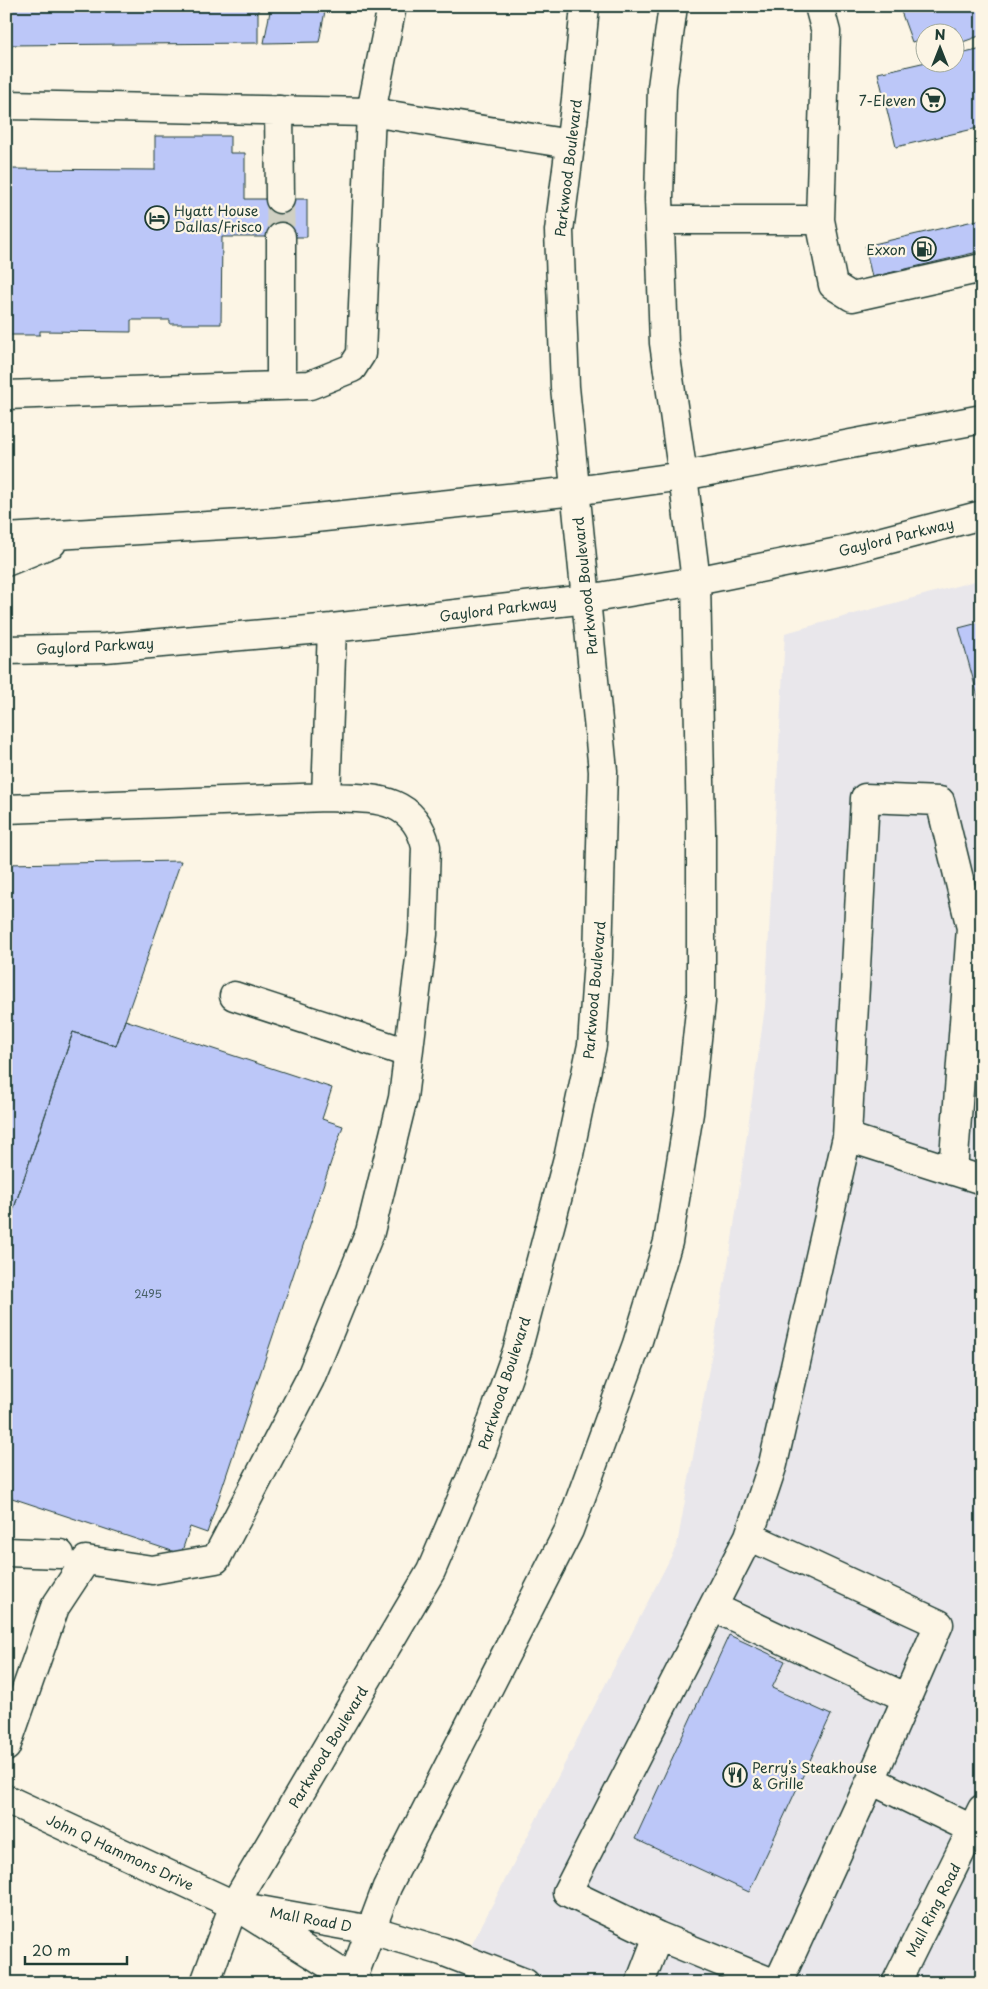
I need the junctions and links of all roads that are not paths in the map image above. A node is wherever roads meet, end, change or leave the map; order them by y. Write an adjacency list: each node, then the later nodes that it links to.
1 (392, 6): 7 (main road)
2 (586, 6): 8 (main road, Parkwood Boulevard)
3 (673, 6): 10 (main road)
4 (819, 6): 11 (main road)
5 (6, 105): 6 (main road)
6 (279, 110): 7 (main road); 9 (main road)
7 (371, 112): 8 (main road); 14 (main road)
8 (570, 144): 18 (main road, Parkwood Boulevard)
9 (280, 199)
10 (660, 220): 11 (main road); 17 (main road)
11 (820, 220): 13 (main road)
12 (281, 237): 14 (main road)
13 (982, 268)
14 (281, 385): 15 (main road)
15 (6, 395)
16 (982, 419): 17 (main road)
17 (683, 476): 18 (main road); 23 (main road)
18 (575, 491): 20 (main road); 24 (main road, Parkwood Boulevard)
19 (982, 515): 23 (main road, Gaylord Parkway)
20 (72, 534): 21 (main road); 22 (main road)
21 (6, 538)
22 (6, 562)
23 (696, 580): 24 (main road, Gaylord Parkway); 46 (main road)
24 (586, 599): 25 (main road, Gaylord Parkway); 45 (main road, Parkwood Boulevard)
25 (332, 628): 26 (main road, Gaylord Parkway); 27 (main road)
26 (6, 650)
27 (326, 797): 28 (main road); 31 (main road)
28 (6, 809)
29 (234, 996): 31 (main road)
30 (973, 1012): 32 (main road); 33 (main road)
31 (408, 1053): 40 (main road)
32 (847, 1137): 33 (main road); 35 (main road)
33 (953, 1171): 34 (main road)
34 (982, 1180)
35 (749, 1536): 38 (main road); 39 (main road)
36 (6, 1552): 37 (main road)
37 (60, 1554)
38 (713, 1607): 39 (main road); 47 (main road)
39 (907, 1698): 42 (main road)
40 (13, 1705): 41 (main road)
41 (6, 1747)
42 (871, 1780): 44 (main road); 53 (main road)
43 (6, 1799): 45 (main road, John Q Hammons Drive)
44 (979, 1824): 54 (main road, Mall Ring Road)
45 (234, 1905): 46 (main road, Mall Road D); 48 (main road, Mall Road D); 49 (main road, Parkwood Boulevard)
46 (371, 1930): 48 (main road); 50 (main road, Mall Road D)
47 (658, 1936): 51 (main road); 52 (main road)
48 (353, 1981)
49 (205, 1983)
50 (526, 1983)
51 (640, 1983)
52 (773, 1983)
53 (778, 1983)
54 (896, 1983)

